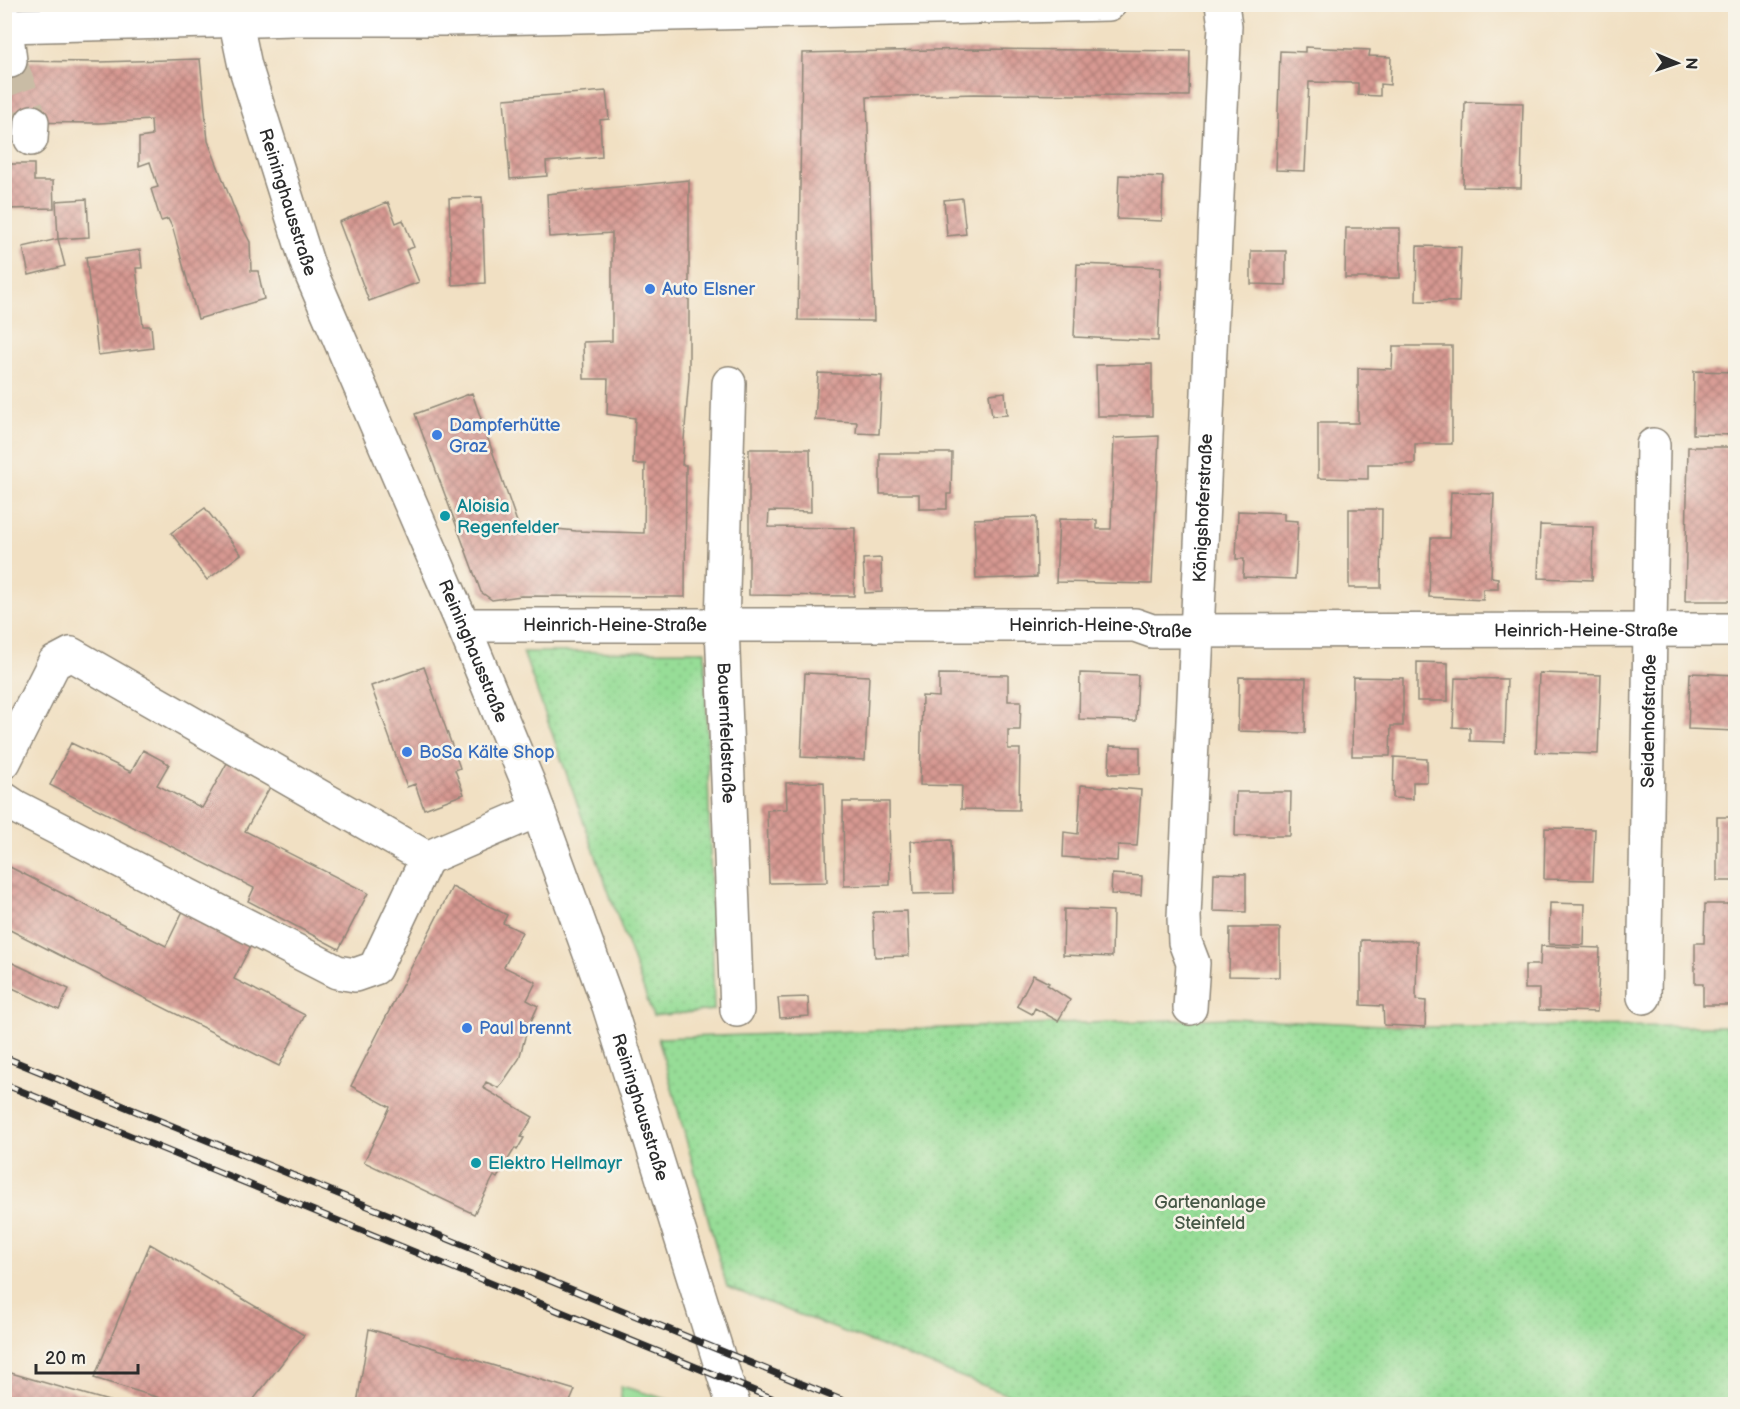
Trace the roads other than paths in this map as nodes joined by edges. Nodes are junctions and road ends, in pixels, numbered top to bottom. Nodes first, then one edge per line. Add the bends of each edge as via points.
1 (1109, 4) edge
2 (1222, 4) edge
3 (721, 8) edge
4 (234, 13) edge
5 (5, 26) edge
6 (9, 61) dead end
7 (729, 383) dead end
8 (1653, 444) dead end
9 (463, 625) junction
10 (722, 626) junction
11 (1736, 630) edge
12 (1650, 631) junction
13 (1197, 632) junction
14 (4, 762) edge
15 (4, 799) edge
16 (538, 810) junction
17 (427, 858) junction
18 (1644, 997) dead end
19 (1190, 1008) dead end
20 (737, 1010) dead end
21 (733, 1404) edge

1 - 3 street
2 - 13 street, Königshoferstraße via 1225,26
3 - 4 street via 448,19
4 - 5 street
4 - 9 street, Reininghausstraße via 245,66 308,267
5 - 6 street
7 - 10 street, Bauernfeldstraße
8 - 12 street, Seidenhofstraße
9 - 10 street, Heinrich-Heine-Straße
9 - 16 street, Reininghausstraße
10 - 13 street, Heinrich-Heine-Straße via 1135,626 1152,632
10 - 20 street, Bauernfeldstraße
11 - 12 street, Heinrich-Heine-Straße
12 - 13 street, Heinrich-Heine-Straße
12 - 18 street, Seidenhofstraße
13 - 19 street, Königshoferstraße via 1184,917 1185,942 1193,963
14 - 17 street via 54,663 71,654
15 - 17 street via 337,972 355,975 375,968
16 - 17 street
16 - 21 street, Reininghausstraße via 612,1015

